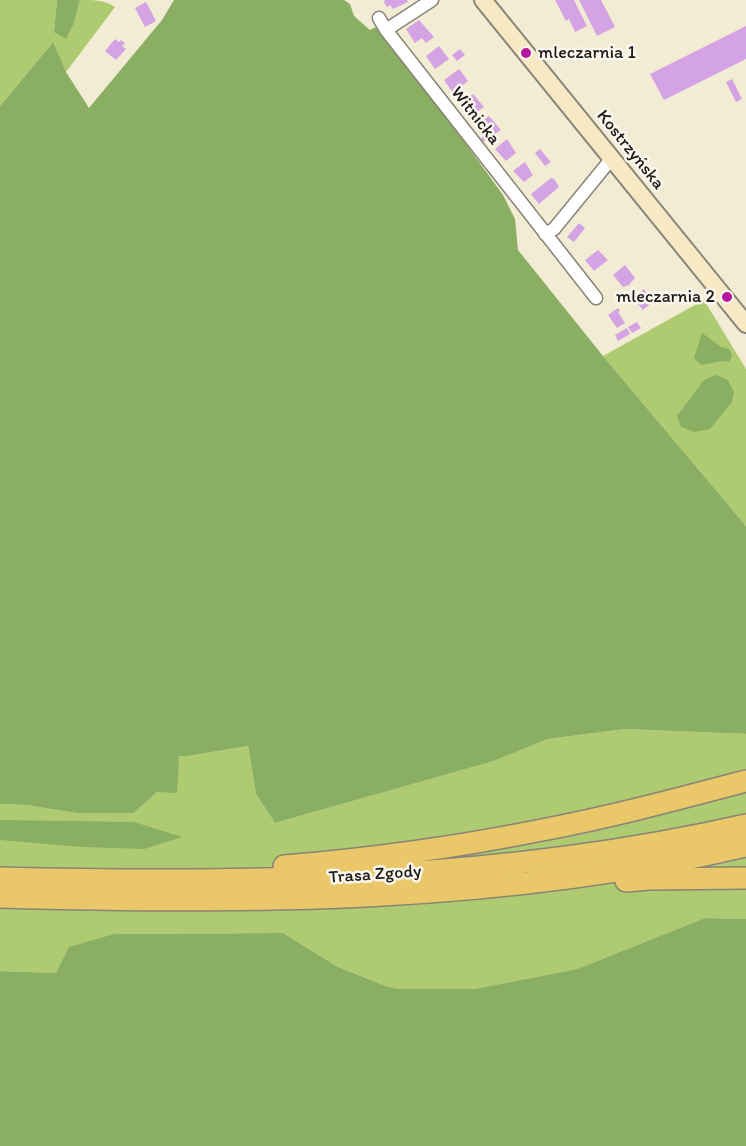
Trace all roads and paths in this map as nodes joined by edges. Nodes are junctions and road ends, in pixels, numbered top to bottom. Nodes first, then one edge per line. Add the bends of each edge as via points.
1 (432, 0) edge
2 (483, 0) edge
3 (379, 18) dead end
4 (386, 30) junction
5 (612, 158) junction
6 (545, 234) junction
7 (596, 298) dead end
8 (746, 324) edge
9 (746, 781) edge
10 (746, 825) edge
11 (746, 846) edge
12 (0, 878) edge
13 (746, 878) edge
14 (93, 880) junction
15 (470, 889) junction
16 (0, 897) edge

1 - 4 street
2 - 5 main road, Kostrzyńska
3 - 4 street, Witnicka
4 - 6 street, Witnicka
5 - 6 street via 554,229
5 - 8 main road, Kostrzyńska
6 - 7 street, Witnicka
9 - 14 highway via 542,830 405,853 313,864
10 - 14 highway, Trasa Zgody via 598,852 464,868 327,878
11 - 15 highway, Trasa Zgody via 633,868
12 - 14 highway, Trasa Zgody
13 - 15 highway via 649,879 547,889
15 - 16 highway, Trasa Zgody via 250,900

